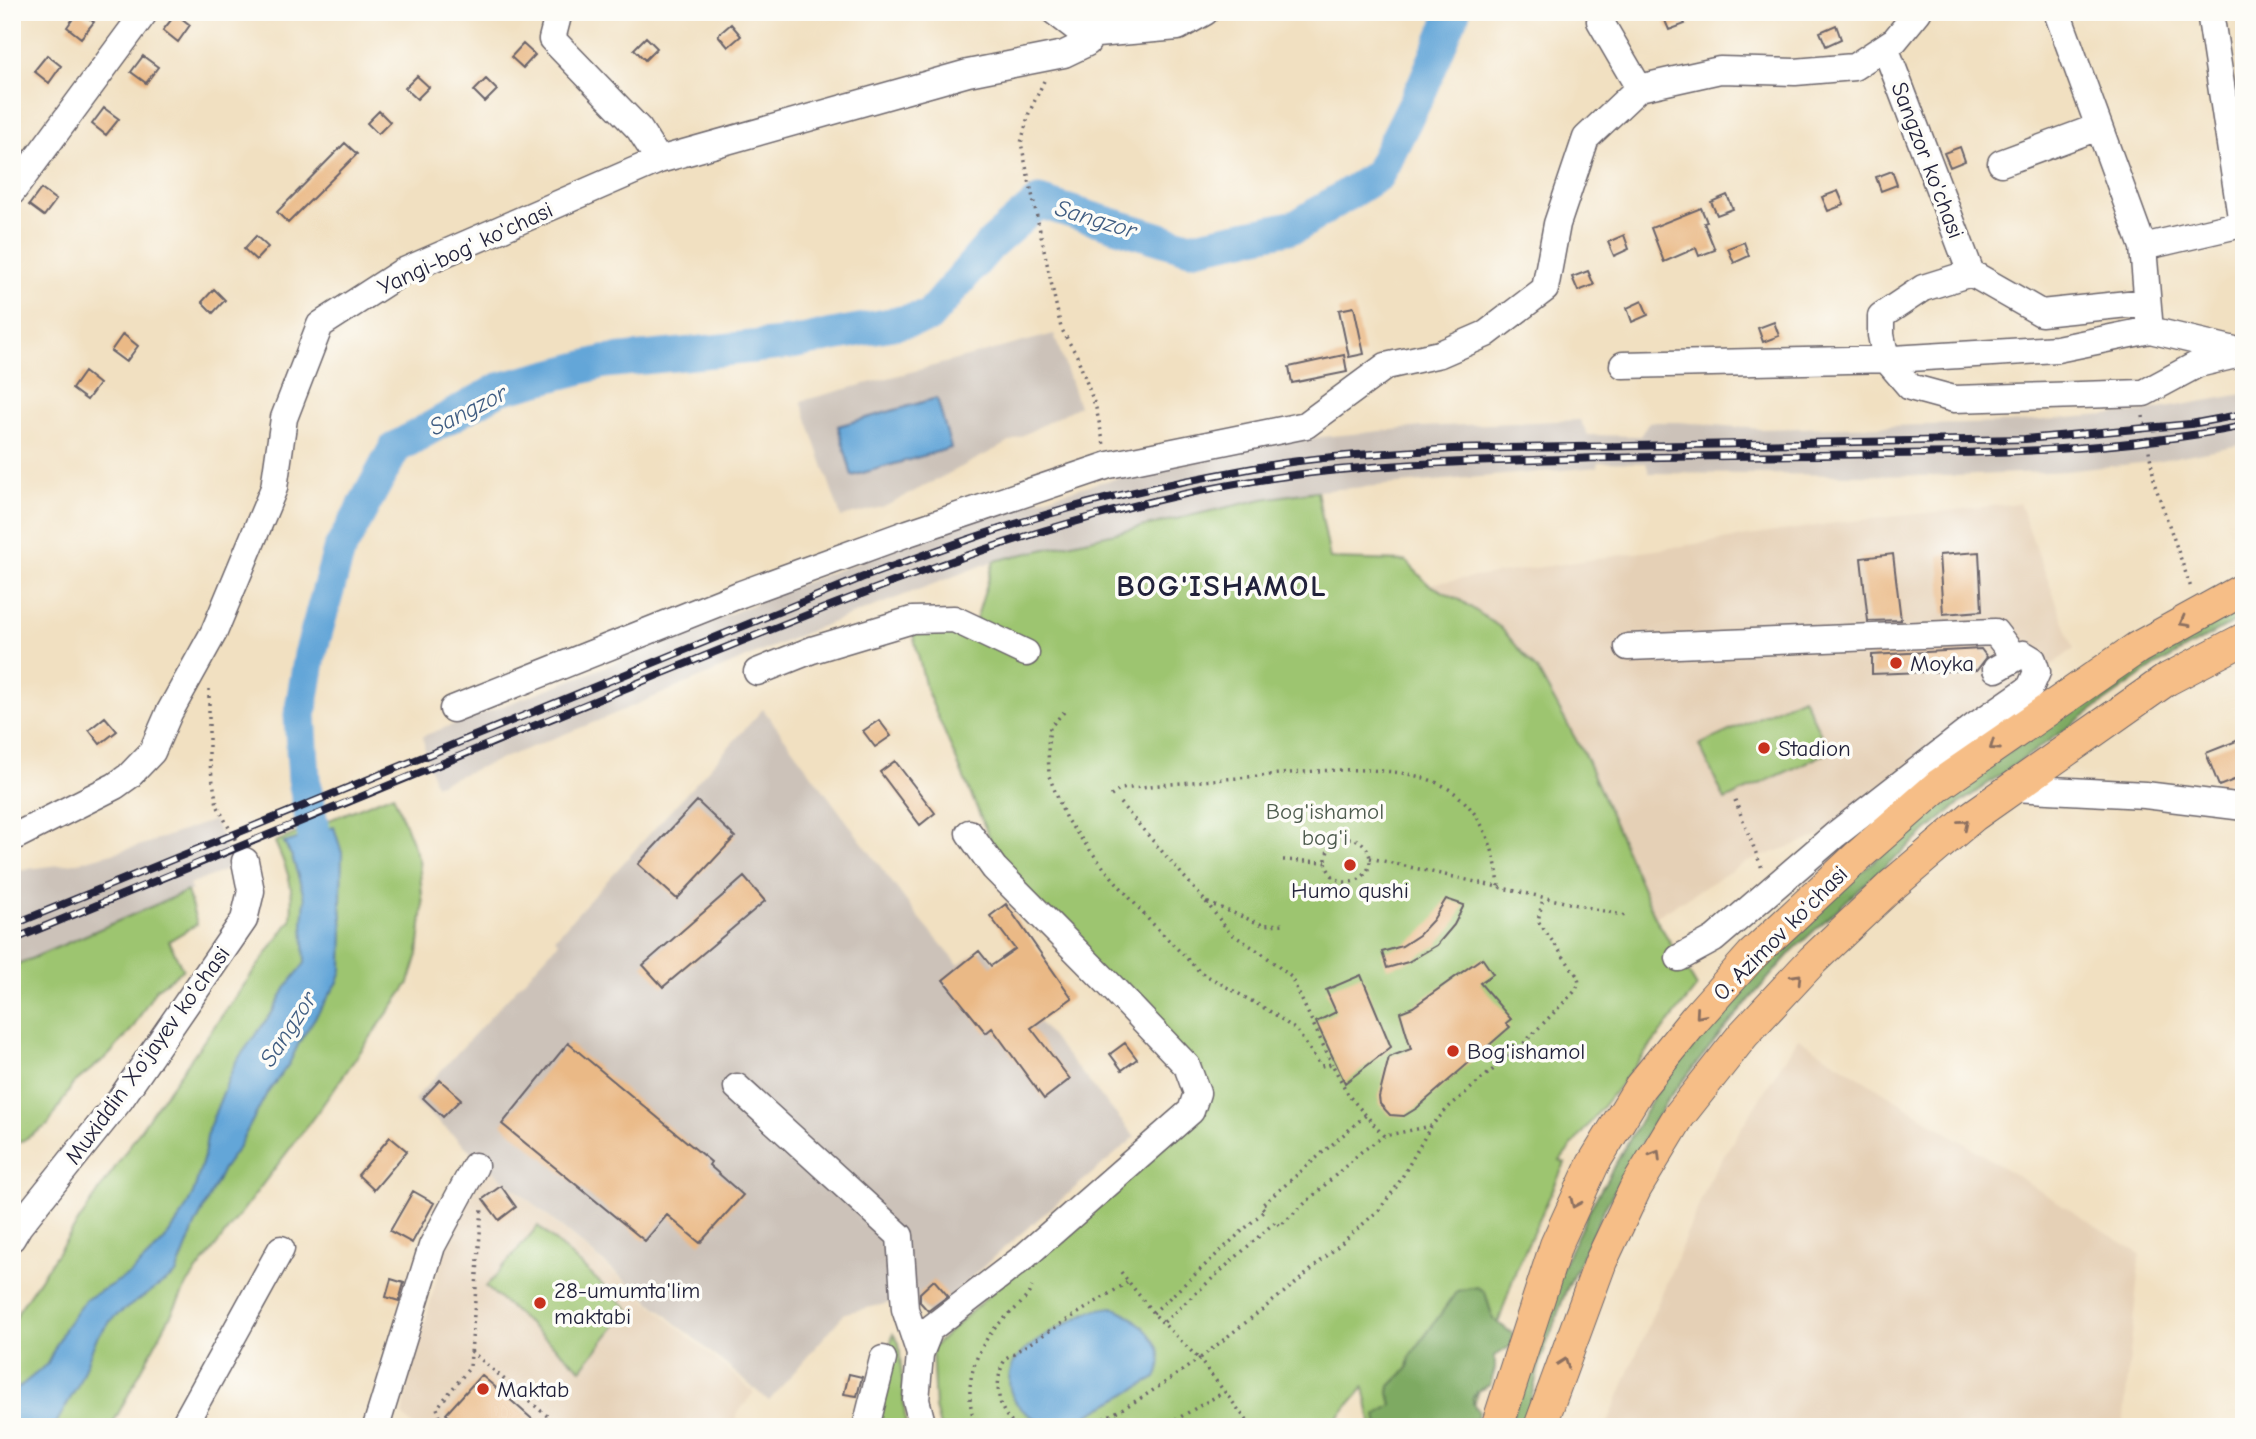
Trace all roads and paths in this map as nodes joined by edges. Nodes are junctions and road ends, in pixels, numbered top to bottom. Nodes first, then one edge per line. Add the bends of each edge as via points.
1 (145, 12) edge
2 (559, 12) edge
3 (1055, 12) edge
4 (1205, 12) edge
5 (1604, 12) edge
6 (1918, 12) edge
7 (2057, 12) edge
8 (2210, 12) edge
9 (1085, 35) junction
10 (1885, 47) junction
11 (1055, 57) junction
12 (1640, 88) junction
13 (2098, 127) junction
14 (659, 160) junction
15 (2001, 163) dead end
16 (12, 192) edge
17 (2143, 247) junction
18 (1971, 273) junction
19 (2147, 302) junction
20 (2150, 330) junction
21 (2244, 353) edge
22 (1886, 359) junction
23 (1623, 365) dead end
24 (2144, 394) junction
25 (1109, 465) junction
26 (2191, 588) dead end
27 (2244, 589) edge
28 (2244, 639) edge
29 (1628, 646) dead end
30 (1026, 653) dead end
31 (757, 672) dead end
32 (209, 679) dead end
33 (2033, 702) junction
34 (453, 709) dead end
35 (1064, 712) dead end
36 (2012, 788) junction
37 (1111, 796) dead end
38 (1735, 800) dead end
39 (1120, 803) dead end
40 (2244, 807) edge
41 (969, 833) dead end
42 (12, 838) edge
43 (1370, 858) junction
44 (1283, 860) dead end
45 (246, 861) joint
46 (1326, 862) junction
47 (1499, 887) junction
48 (1770, 889) junction
49 (1543, 898) junction
50 (1206, 902) junction
51 (1626, 916) dead end
52 (1286, 924) dead end
53 (1714, 939) junction
54 (1752, 955) junction
55 (1679, 958) dead end
56 (1332, 1064) junction
57 (737, 1087) dead end
58 (1366, 1115) junction
59 (1431, 1126) junction
60 (1384, 1136) junction
61 (475, 1166) dead end
62 (482, 1207) dead end
63 (12, 1238) edge
64 (281, 1249) dead end
65 (1121, 1272) dead end
66 (1128, 1282) junction
67 (1032, 1287) dead end
68 (1153, 1313) junction
69 (1163, 1323) junction
70 (471, 1350) junction
71 (920, 1354) junction
72 (883, 1359) dead end
73 (1199, 1359) junction
74 (1224, 1392) junction
75 (186, 1427) edge
76 (376, 1427) edge
77 (449, 1427) edge
78 (560, 1427) edge
79 (866, 1427) edge
80 (923, 1427) edge
81 (977, 1427) edge
82 (1017, 1427) edge
83 (1084, 1427) edge
84 (1163, 1427) edge
85 (1252, 1427) edge
86 (1497, 1427) edge
87 (1540, 1427) edge

1 - 16 street
2 - 14 street via 552,39 639,129
3 - 9 street
4 - 9 street via 1178,27
5 - 12 street via 1600,20
6 - 10 street
7 - 13 street
8 - 17 street via 2242,224
9 - 11 street, Yangi-bog' ko'chasi via 1087,43
10 - 12 street via 1854,67 1795,72 1720,70
10 - 18 street, Sangzor ko'chasi
11 - 14 street, Yangi-bog' ko'chasi via 968,73
11 - 25 path via 1029,113 1021,143 1061,328 1096,408
12 - 25 street via 1586,138 1557,224 1545,289 1486,334 1440,354 1385,366 1306,425
13 - 15 street
13 - 17 street
14 - 42 street, Yangi-bog' ko'chasi via 402,272 320,325 285,418 274,488 214,632 152,752 116,786
17 - 19 street
18 - 19 street via 2042,313
18 - 22 street via 1923,289 1881,316
19 - 20 street
20 - 21 street
20 - 22 street via 2057,349
21 - 24 street via 2198,364
22 - 23 street
22 - 24 street via 1910,387 1954,399
24 - 26 path via 2142,412 2155,485
25 - 34 street via 741,594
27 -> 33 main road, O. Azimov ko'chasi
28 - 36 main road, O. Azimov ko'chasi via 2166,680
29 - 33 street via 1996,632 2006,664 2023,654 2033,660 2037,673 2030,688
30 - 31 street via 954,618 912,620
32 - 45 path via 209,759 216,805
33 - 48 street via 1976,726
33 -> 54 main road, O. Azimov ko'chasi
35 - 56 path via 1050,727 1048,745 1049,776 1066,819 1200,972 1273,1013 1297,1031 1321,1066
36 - 40 street via 2145,795
87 -> 36 main road, O. Azimov ko'chasi via 1601,1261 1635,1189 1679,1116 1743,1035 1813,960 1891,886
37 - 47 path via 1121,789 1314,771 1416,775 1445,786 1472,808 1497,864
38 - 48 path
39 - 50 path
41 - 71 street via 994,868 1186,1066 1197,1093 1191,1111 1024,1257 930,1329
43 - 46 path via 1364,845 1350,838 1330,847
43 - 46 path via 1361,878 1346,882 1333,876
43 - 47 path
44 - 46 path
45 - 63 street, Muxiddin Xo'jayev ko'chasi via 251,891 244,920 120,1100
47 - 49 path
48 - 53 street
49 - 51 path
49 - 59 path via 1538,921 1579,984 1522,1045
50 - 52 path via 1263,925
50 - 56 path via 1230,933 1291,977
53 - 54 street
53 - 55 street
54 -> 86 main road, O. Azimov ko'chasi via 1640,1087 1592,1164 1556,1245
56 - 58 path via 1349,1096
57 - 71 street via 900,1236 905,1309
58 - 60 path
58 - 68 path via 1261,1206 1265,1210
59 - 60 path
59 - 73 path via 1379,1210
60 - 69 path via 1280,1226 1276,1222
61 - 76 street via 432,1246
62 - 70 path
64 - 75 street
65 - 66 path
66 - 68 path
66 - 82 path via 1006,1358 999,1370 1001,1403
67 - 81 path via 1027,1299 995,1328 974,1363 970,1379
68 - 69 path
69 - 73 path
70 - 77 path via 470,1367 437,1408
70 - 78 path
71 - 80 street via 916,1400
72 - 79 street
73 - 74 path
73 - 83 path via 1158,1389
74 - 84 path
74 - 85 path

